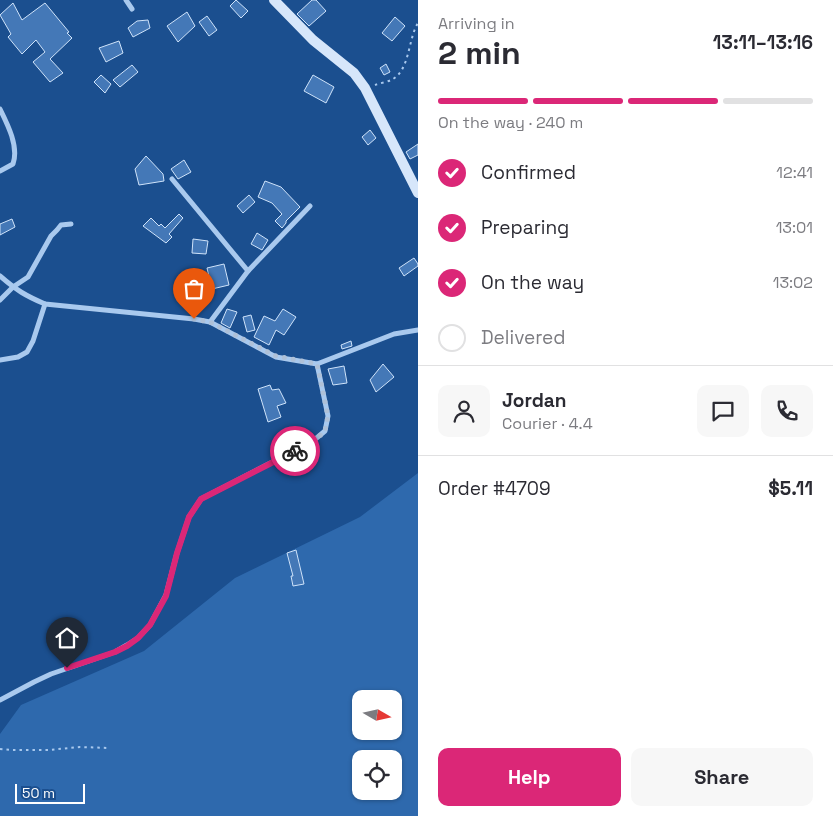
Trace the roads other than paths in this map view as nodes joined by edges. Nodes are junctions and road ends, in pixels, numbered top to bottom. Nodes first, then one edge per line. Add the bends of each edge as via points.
1 (126, 0) edge
2 (274, 0) edge
3 (132, 9) dead end
4 (0, 109) edge
5 (0, 171) edge
6 (172, 179) dead end
7 (418, 193) edge
8 (310, 206) dead end
9 (71, 224) dead end
10 (248, 271) junction
11 (0, 276) edge
12 (13, 287) junction
13 (0, 300) edge
14 (45, 304) junction
15 (210, 322) junction
16 (418, 330) edge
17 (0, 360) edge
18 (317, 364) junction
19 (0, 700) edge

1 - 3 street
2 - 7 street via 313,40 354,72
4 - 5 street via 9,129 15,158 13,164
6 - 10 street
8 - 10 street
9 - 12 street via 61,225 51,236 28,277
10 - 15 street
11 - 12 street
12 - 13 street
12 - 14 street
14 - 15 street
14 - 17 street via 27,352
15 - 18 street via 276,356
16 - 18 street via 394,334
18 - 19 street via 328,416 325,431 314,441 201,499 189,517 166,596 150,625 138,638 121,649 51,674

